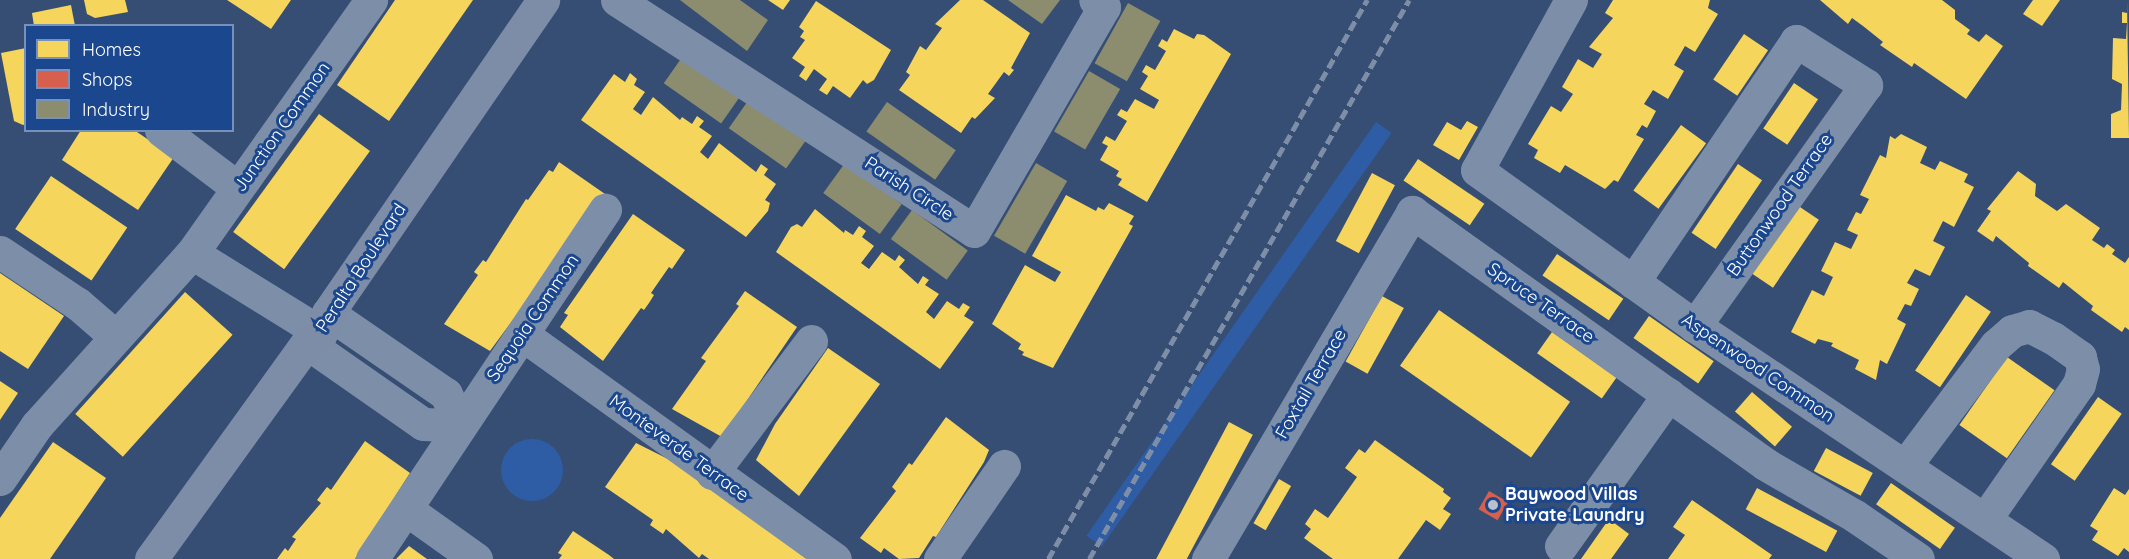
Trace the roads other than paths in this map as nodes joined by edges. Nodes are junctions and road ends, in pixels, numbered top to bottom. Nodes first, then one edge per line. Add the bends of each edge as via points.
1 (371, 0) edge
2 (543, 0) edge
3 (617, 0) edge
4 (1095, 0) edge
5 (1571, 0) edge
6 (164, 132) edge
7 (238, 188) junction
8 (605, 209) dead end
9 (1412, 212) joint
10 (0, 252) edge
11 (192, 253) junction
12 (1633, 282) junction
13 (1695, 326) junction
14 (319, 330) junction
15 (523, 335) junction
16 (116, 336) junction
17 (810, 341) dead end
18 (1669, 394) junction
19 (460, 425) junction
20 (1004, 466) dead end
21 (1905, 466) junction
22 (712, 473) junction
23 (0, 479) edge
24 (406, 509) junction
25 (1985, 519) junction
26 (1561, 546) dead end
27 (1212, 558) edge
28 (151, 559) edge
29 (372, 559) edge
30 (476, 559) edge
31 (835, 559) edge
32 (940, 559) edge
33 (1918, 559) edge
34 (2043, 559) edge

1 - 7 street, Junction Common
2 - 14 main road, Peralta Boulevard
3 - 4 street, Parish Circle via 974,231 1104,7
5 - 12 street, Aspenwood Common via 1477,171
6 - 7 street
7 - 11 street, Junction Common
8 - 15 street, Sequoia Common
9 - 18 street, Spruce Terrace
9 - 27 street, Foxtail Terrace
10 - 16 street via 78,304
11 - 14 street
11 - 16 street, Junction Common
12 - 13 street, Aspenwood Common
12 - 13 street, Buttonwood Terrace via 1796,41 1866,85
13 - 21 street, Aspenwood Common
14 - 19 street via 446,394
14 - 28 main road, Peralta Boulevard
15 - 19 street, Sequoia Common
15 - 22 street, Monteverde Terrace
16 - 23 street, Junction Common via 37,425
17 - 22 street
18 - 26 street
18 - 33 street, Spruce Terrace via 1764,464 1855,516
19 - 24 street, Sequoia Common
20 - 32 street
21 - 25 street, Aspenwood Common
21 - 25 street via 1996,345 2012,330 2029,326 2053,338 2080,357 2083,369 2079,384
22 - 31 street, Monteverde Terrace
24 - 29 street, Sequoia Common
24 - 30 street
25 - 34 street, Aspenwood Common

